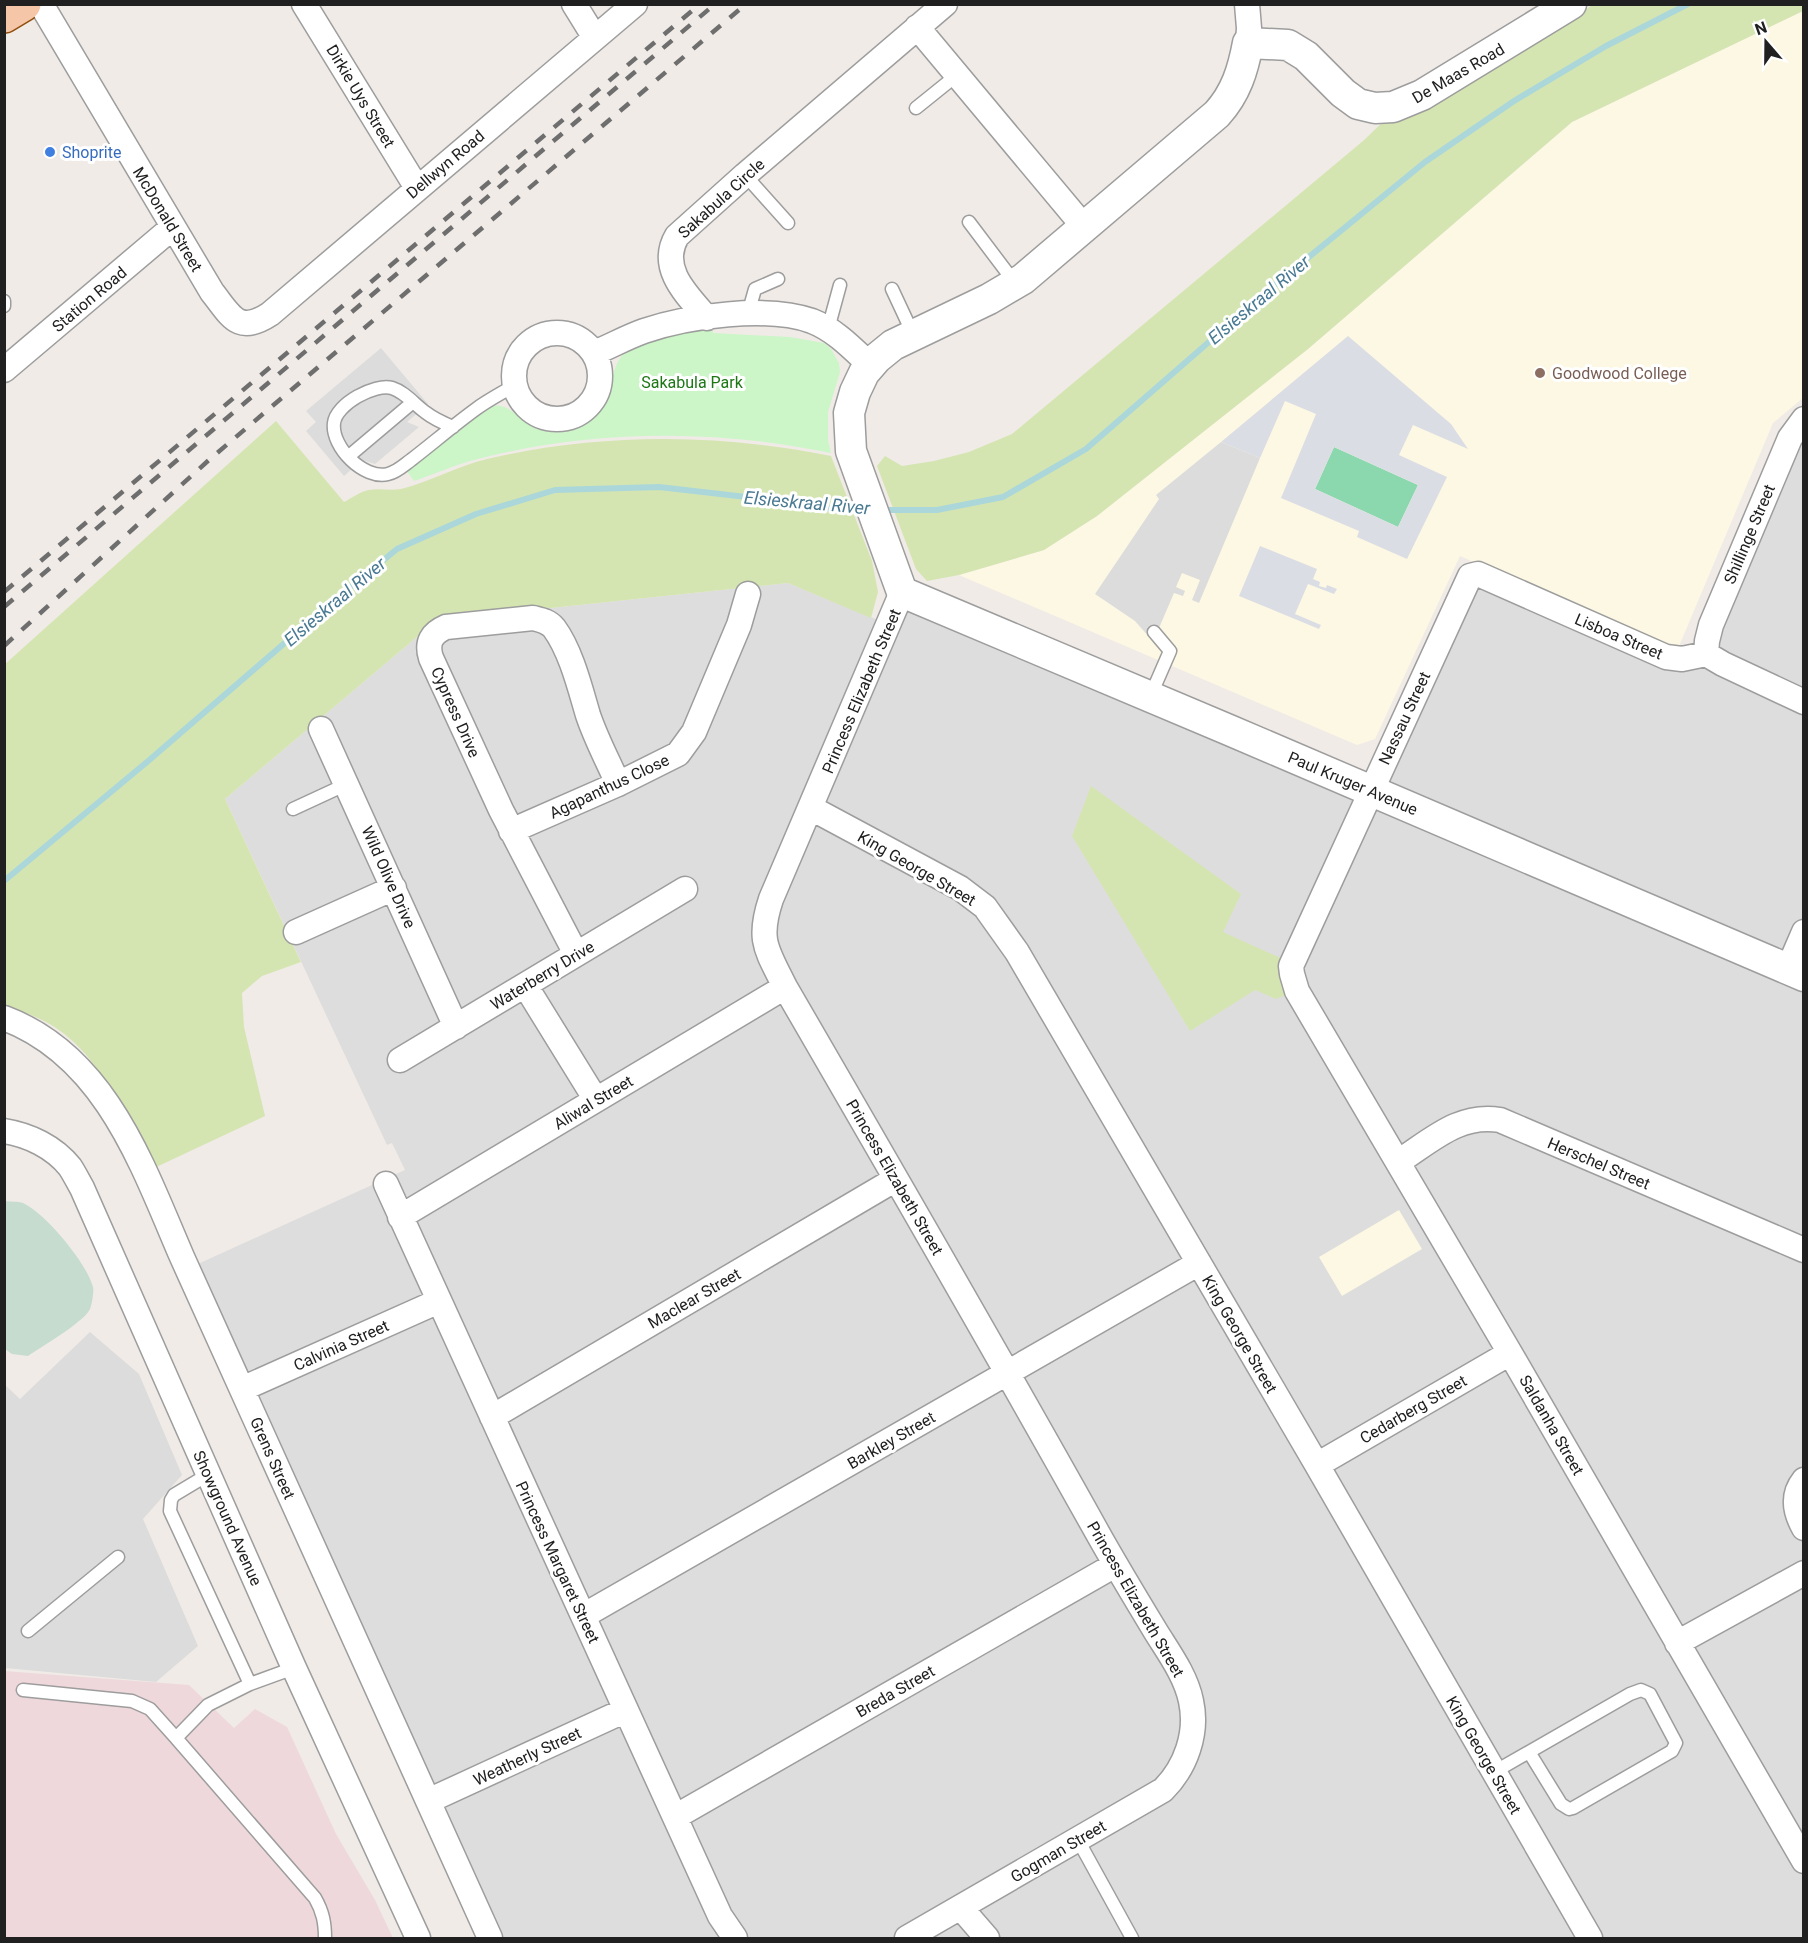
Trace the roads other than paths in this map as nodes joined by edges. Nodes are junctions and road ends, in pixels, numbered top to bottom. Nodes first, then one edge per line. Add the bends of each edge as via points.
1 (24, 4) edge
2 (41, 4) edge
3 (304, 4) edge
4 (574, 4) edge
5 (635, 4) edge
6 (945, 4) edge
7 (1247, 4) edge
8 (1571, 4) edge
9 (4, 16) edge
10 (917, 27) junction
11 (595, 38) junction
12 (1248, 43) junction
13 (957, 75) junction
14 (916, 108) dead end
15 (745, 175) junction
16 (417, 188) junction
17 (969, 222) dead end
18 (788, 223) dead end
19 (172, 227) junction
20 (1084, 228) junction
21 (778, 279) dead end
22 (1015, 284) junction
23 (840, 285) dead end
24 (892, 289) dead end
25 (4, 301) edge
26 (4, 306) edge
27 (748, 314) junction
28 (708, 318) junction
29 (255, 324) joint
30 (828, 329) junction
31 (913, 334) junction
32 (594, 353) junction
33 (870, 365) junction
34 (4, 370) edge
35 (515, 385) junction
36 (413, 402) junction
37 (1803, 418) edge
38 (453, 427) junction
39 (349, 456) junction
40 (1468, 579) joint
41 (902, 592) junction
42 (748, 594) dead end
43 (1154, 632) dead end
44 (1706, 654) junction
45 (1150, 697) junction
46 (1803, 702) edge
47 (321, 729) dead end
48 (347, 784) junction
49 (618, 784) junction
50 (1371, 791) junction
51 (811, 808) junction
52 (293, 809) dead end
53 (511, 831) junction
54 (394, 888) junction
55 (685, 889) dead end
56 (296, 932) dead end
57 (1803, 932) edge
58 (576, 954) junction
59 (1796, 973) edge
60 (525, 985) junction
61 (785, 987) junction
62 (1297, 991) joint
63 (4, 1018) edge
64 (456, 1026) junction
65 (400, 1060) dead end
66 (596, 1100) junction
67 (4, 1131) edge
68 (1398, 1162) junction
69 (896, 1179) junction
70 (386, 1184) dead end
71 (400, 1217) junction
72 (1803, 1250) edge
73 (1199, 1263) junction
74 (439, 1301) junction
75 (1510, 1353) junction
76 (1008, 1373) junction
77 (242, 1389) junction
78 (492, 1417) junction
79 (1317, 1464) junction
80 (209, 1474) junction
81 (1803, 1479) edge
82 (1803, 1528) edge
83 (118, 1557) dead end
84 (1115, 1565) junction
85 (1803, 1573) edge
86 (583, 1616) junction
87 (28, 1631) dead end
88 (1677, 1643) junction
89 (294, 1668) junction
90 (250, 1684) junction
91 (23, 1690) dead end
92 (626, 1710) junction
93 (176, 1738) junction
94 (1190, 1745) joint
95 (1529, 1752) junction
96 (1494, 1772) junction
97 (428, 1801) junction
98 (675, 1817) junction
99 (1078, 1840) junction
100 (1803, 1861) edge
101 (961, 1908) junction
102 (325, 1938) edge
103 (418, 1938) edge
104 (490, 1938) edge
105 (735, 1938) edge
106 (907, 1938) edge
107 (987, 1938) edge
108 (1132, 1938) edge
109 (1590, 1938) edge

1 - 9 main road
2 - 19 street, McDonald Street
3 - 16 street, Dirkie Uys Street
4 - 11 street
5 - 11 street, Dellwyn Road
6 - 10 street, Sakabula Circle
7 - 12 street
8 - 12 street, De Maas Road via 1422,95 1384,108 1358,104 1297,50 1278,43
10 - 13 street
10 - 15 street, Sakabula Circle
11 - 16 street, Dellwyn Road
12 - 20 street via 1240,78 1224,106
13 - 14 lane
13 - 20 street
15 - 18 lane
15 - 28 street, Sakabula Circle via 672,244 672,271 685,294
16 - 29 street, Dellwyn Road
17 - 22 lane
19 - 29 street, McDonald Street via 226,310 239,322
19 - 34 street, Station Road
20 - 22 street
21 - 27 lane via 755,290
22 - 31 street
23 - 30 lane
24 - 31 lane
25 - 26 lane
27 - 28 street
27 - 30 street via 799,317
28 - 32 street via 643,331
30 - 33 street
31 - 33 street
32 - 35 street via 576,337 565,334 539,338 519,357
32 - 35 street via 600,369 600,386 593,401 566,419 549,419 534,412 522,401
33 - 41 street via 855,392 849,413 849,438
35 - 38 lane
36 - 38 lane
36 - 39 lane
36 - 39 lane via 383,386 349,403 334,423 336,438
37 - 44 street, Shillinge Street via 1790,438 1711,625
38 - 39 lane via 396,471 386,474 369,473
40 - 44 street, Lisboa Street via 1478,574 1666,657 1682,660
40 - 50 street, Nassau Street
41 - 45 street, Paul Kruger Avenue
41 - 51 street, Princess Elizabeth Street
42 - 49 street, Agapanthus Close via 739,625 687,743 666,761
43 - 45 lane via 1170,651
44 - 46 street
45 - 50 street, Paul Kruger Avenue
47 - 48 street, Wild Olive Drive
48 - 52 lane
48 - 54 street, Wild Olive Drive
49 - 53 street, Agapanthus Close
49 - 53 street, Cypress Drive via 552,626 533,618 446,627 430,639 429,650
50 - 59 street, Paul Kruger Avenue
50 - 62 street, Nassau Street via 1293,960
51 - 61 street, Princess Elizabeth Street via 765,918 763,935
51 - 73 street, King George Street via 960,888 985,907 1023,962
53 - 58 street, Cypress Drive
54 - 56 street
54 - 64 street, Wild Olive Drive
55 - 58 street, Waterberry Drive
57 - 59 street
58 - 60 street, Waterberry Drive
60 - 64 street, Waterberry Drive
60 - 66 street
61 - 66 street, Aliwal Street
61 - 69 street, Princess Elizabeth Street
62 - 68 street, Saldanha Street
63 - 77 street, Grens Street via 44,1039 84,1072 104,1096 142,1165
64 - 65 street, Waterberry Drive
66 - 71 street, Aliwal Street
67 - 80 street, Showground Avenue via 35,1140 70,1167
68 - 72 street, Herschel Street via 1458,1124 1485,1118 1500,1120
68 - 75 street, Saldanha Street
69 - 76 street, Princess Elizabeth Street
69 - 78 street, Maclear Street
70 - 71 street, Princess Margaret Street
71 - 74 street, Princess Margaret Street
73 - 76 street, Barkley Street
73 - 79 street, King George Street
74 - 77 street, Calvinia Street
74 - 78 street, Princess Margaret Street
75 - 79 street, Cedarberg Street
75 - 88 street, Saldanha Street
76 - 84 street, Princess Elizabeth Street
76 - 86 street, Barkley Street
77 - 97 street, Grens Street
78 - 86 street, Princess Margaret Street
79 - 96 street, King George Street
80 - 89 street, Showground Avenue
80 - 90 lane via 174,1495 170,1511
81 - 82 street via 1796,1500
83 - 87 lane
84 - 94 street, Princess Elizabeth Street via 1187,1686 1193,1717
84 - 98 street, Breda Street
85 - 88 street
86 - 92 street, Princess Margaret Street
88 - 100 street, Saldanha Street
89 - 90 lane
89 - 103 street, Showground Avenue
90 - 93 lane via 208,1705
91 - 93 lane via 132,1701 150,1709
92 - 97 street, Weatherly Street
92 - 98 street, Princess Margaret Street
93 - 102 lane via 315,1898 323,1915
94 - 99 street, Gogman Street via 1172,1781 1163,1790
95 - 95 lane via 1561,1804 1569,1809 1672,1751 1676,1743 1650,1694 1641,1690
95 - 96 lane
96 - 109 street, King George Street
97 - 104 street, Grens Street
98 - 105 street, Princess Margaret Street via 720,1916
99 - 101 street, Gogman Street
99 - 108 lane
101 - 106 street, Gogman Street
101 - 107 street

